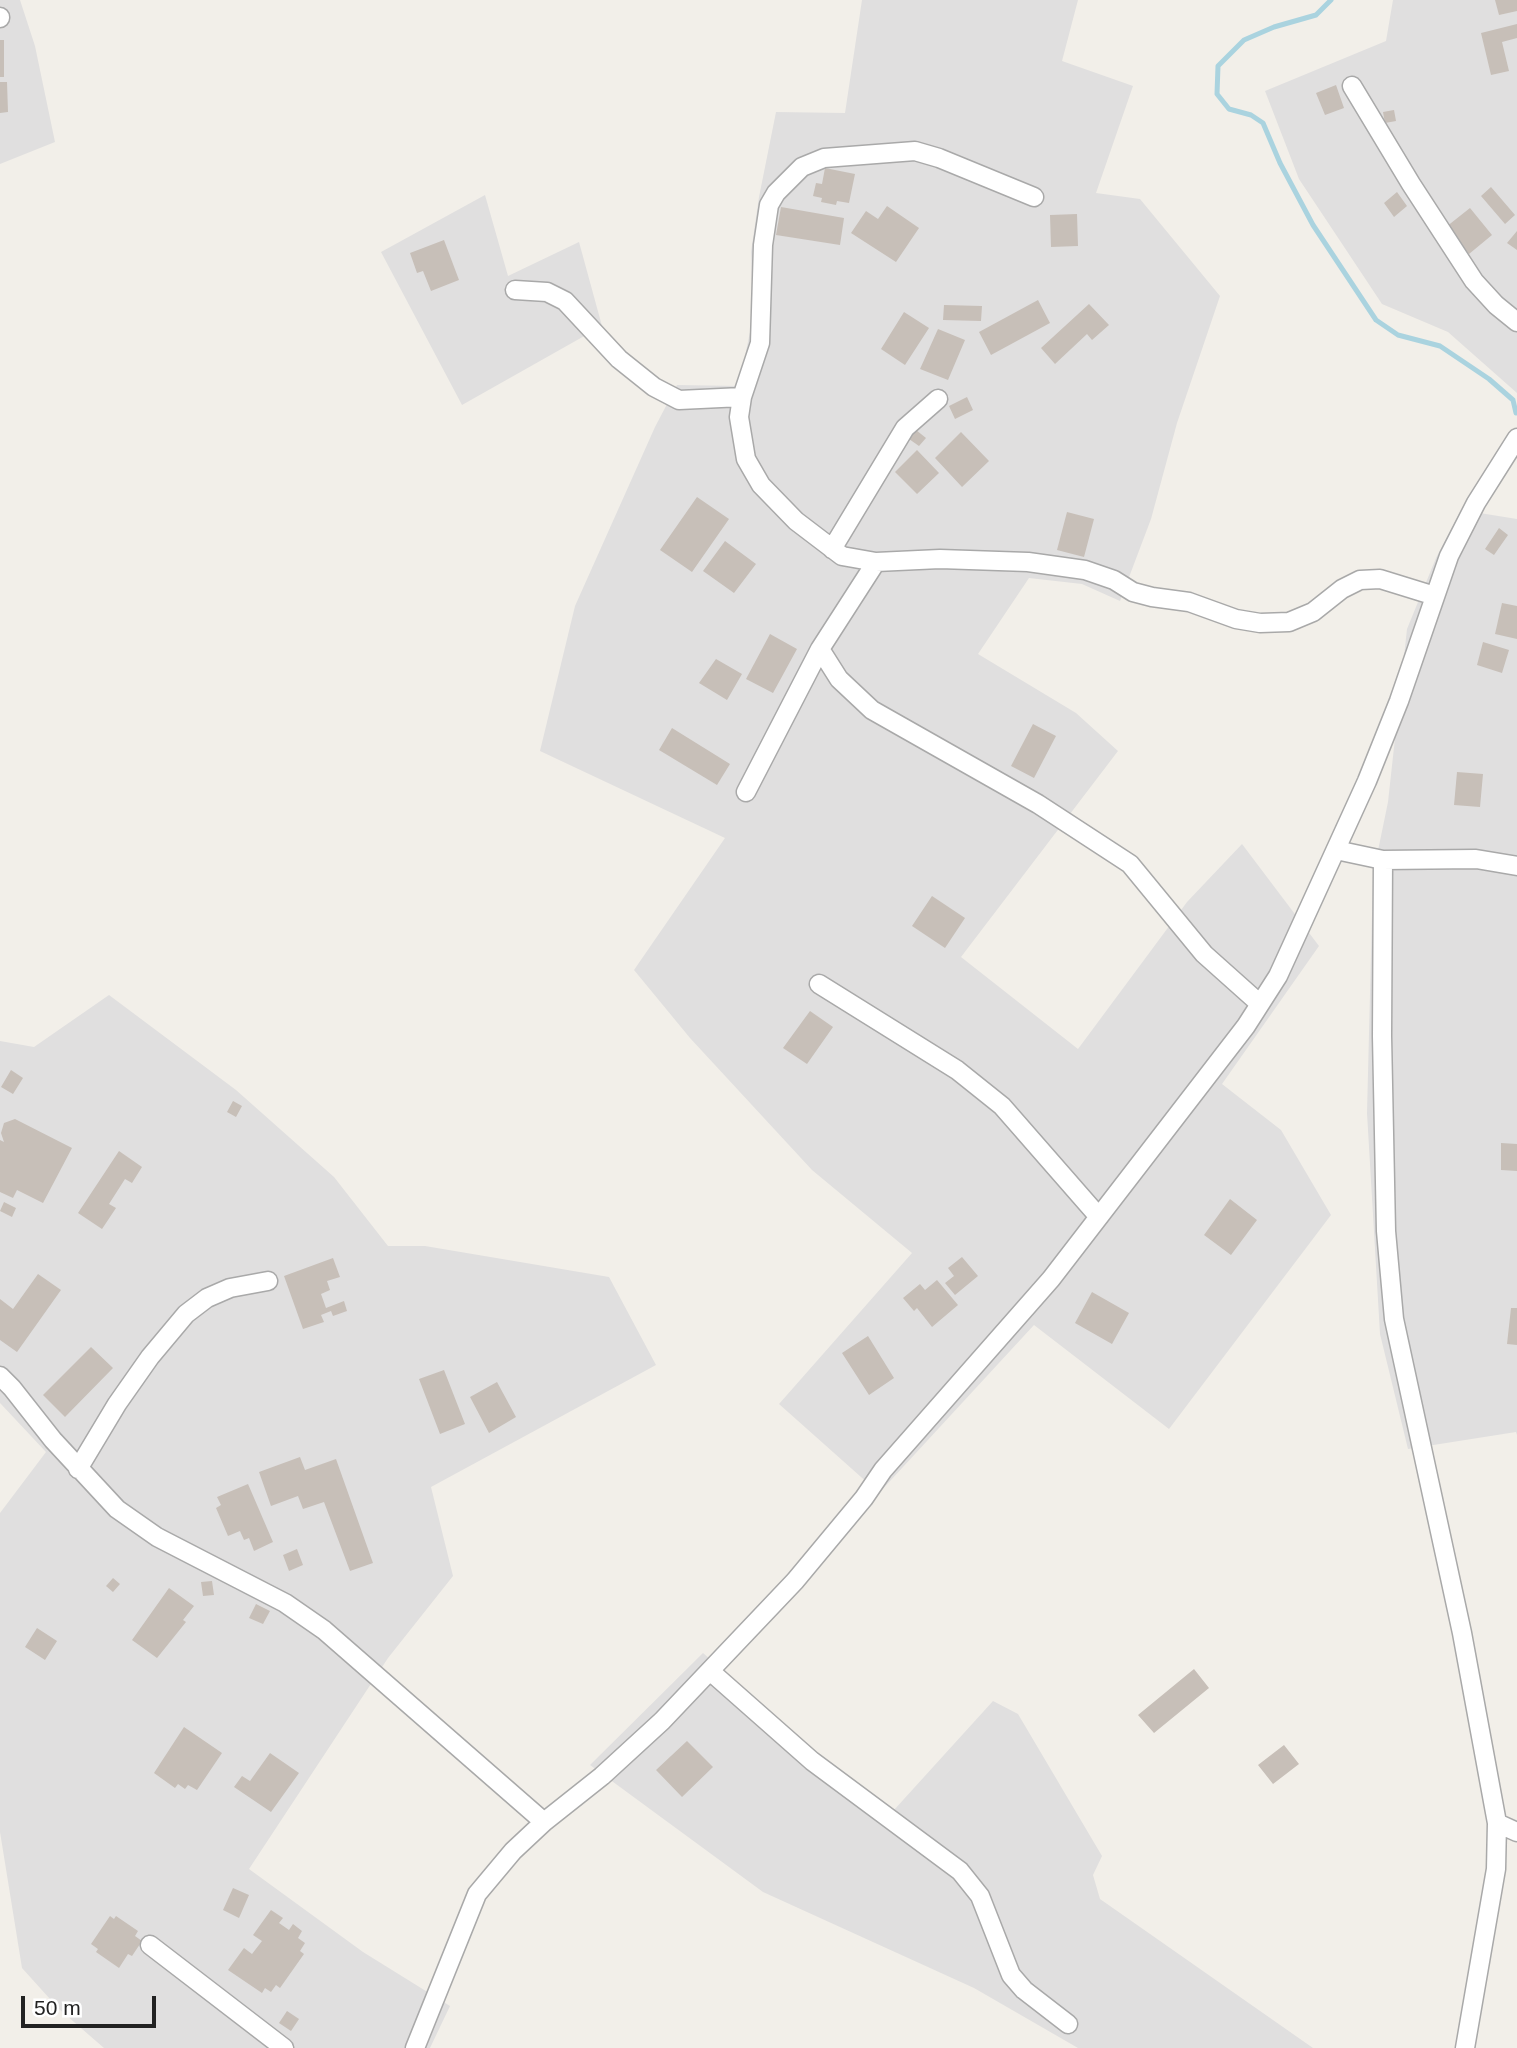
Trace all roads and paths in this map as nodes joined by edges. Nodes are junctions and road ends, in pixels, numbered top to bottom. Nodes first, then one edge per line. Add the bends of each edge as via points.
1 (1352, 86) dead end
2 (1034, 197) dead end
3 (515, 290) dead end
4 (1517, 322) edge
5 (742, 397) junction
6 (938, 399) dead end
7 (1517, 438) edge
8 (832, 549) junction
9 (876, 562) junction
10 (1435, 596) junction
11 (820, 649) junction
12 (746, 792) dead end
13 (1336, 850) junction
14 (1383, 860) junction
15 (1517, 866) edge
16 (819, 984) dead end
17 (1260, 1004) junction
18 (1099, 1217) junction
19 (268, 1281) dead end
20 (0, 1376) edge
21 (78, 1469) junction
22 (710, 1671) junction
23 (544, 1822) junction
24 (1497, 1824) junction
25 (1517, 1832) edge
26 (150, 1945) dead end
27 (1068, 2024) dead end
28 (284, 2048) edge
29 (415, 2048) edge
30 (1465, 2048) edge

1 - 4 street via 1474,281
2 - 5 street via 915,151 824,158 802,167 769,205 760,343
3 - 5 street via 547,292 565,301 619,359 679,400
5 - 8 street via 739,417 746,459 761,485
6 - 8 street via 905,428
7 - 10 street via 1476,503
8 - 9 street via 842,556
9 - 10 street via 1028,562 1085,570 1133,592 1189,602 1236,620 1260,622 1289,622 1313,612 1360,580 1380,579
9 - 11 street
10 - 13 street via 1399,701
11 - 12 street
11 - 17 street via 839,679 872,710 1038,804 1130,864 1204,954
13 - 14 street
13 - 17 street via 1278,976
14 - 15 street via 1476,859
14 - 24 street via 1386,1217 1394,1320 1462,1633
16 - 18 street via 957,1070 1002,1106
17 - 18 street
18 - 22 street via 1051,1279 883,1470 795,1581
19 - 21 street via 230,1287 186,1314 150,1357
20 - 21 street
21 - 23 street via 117,1509 157,1536 285,1603 324,1630
22 - 23 street via 602,1776
22 - 27 street via 812,1761 960,1871 980,1896 1011,1975
23 - 29 street via 477,1894
24 - 25 street
24 - 30 street via 1496,1869
26 - 28 street

